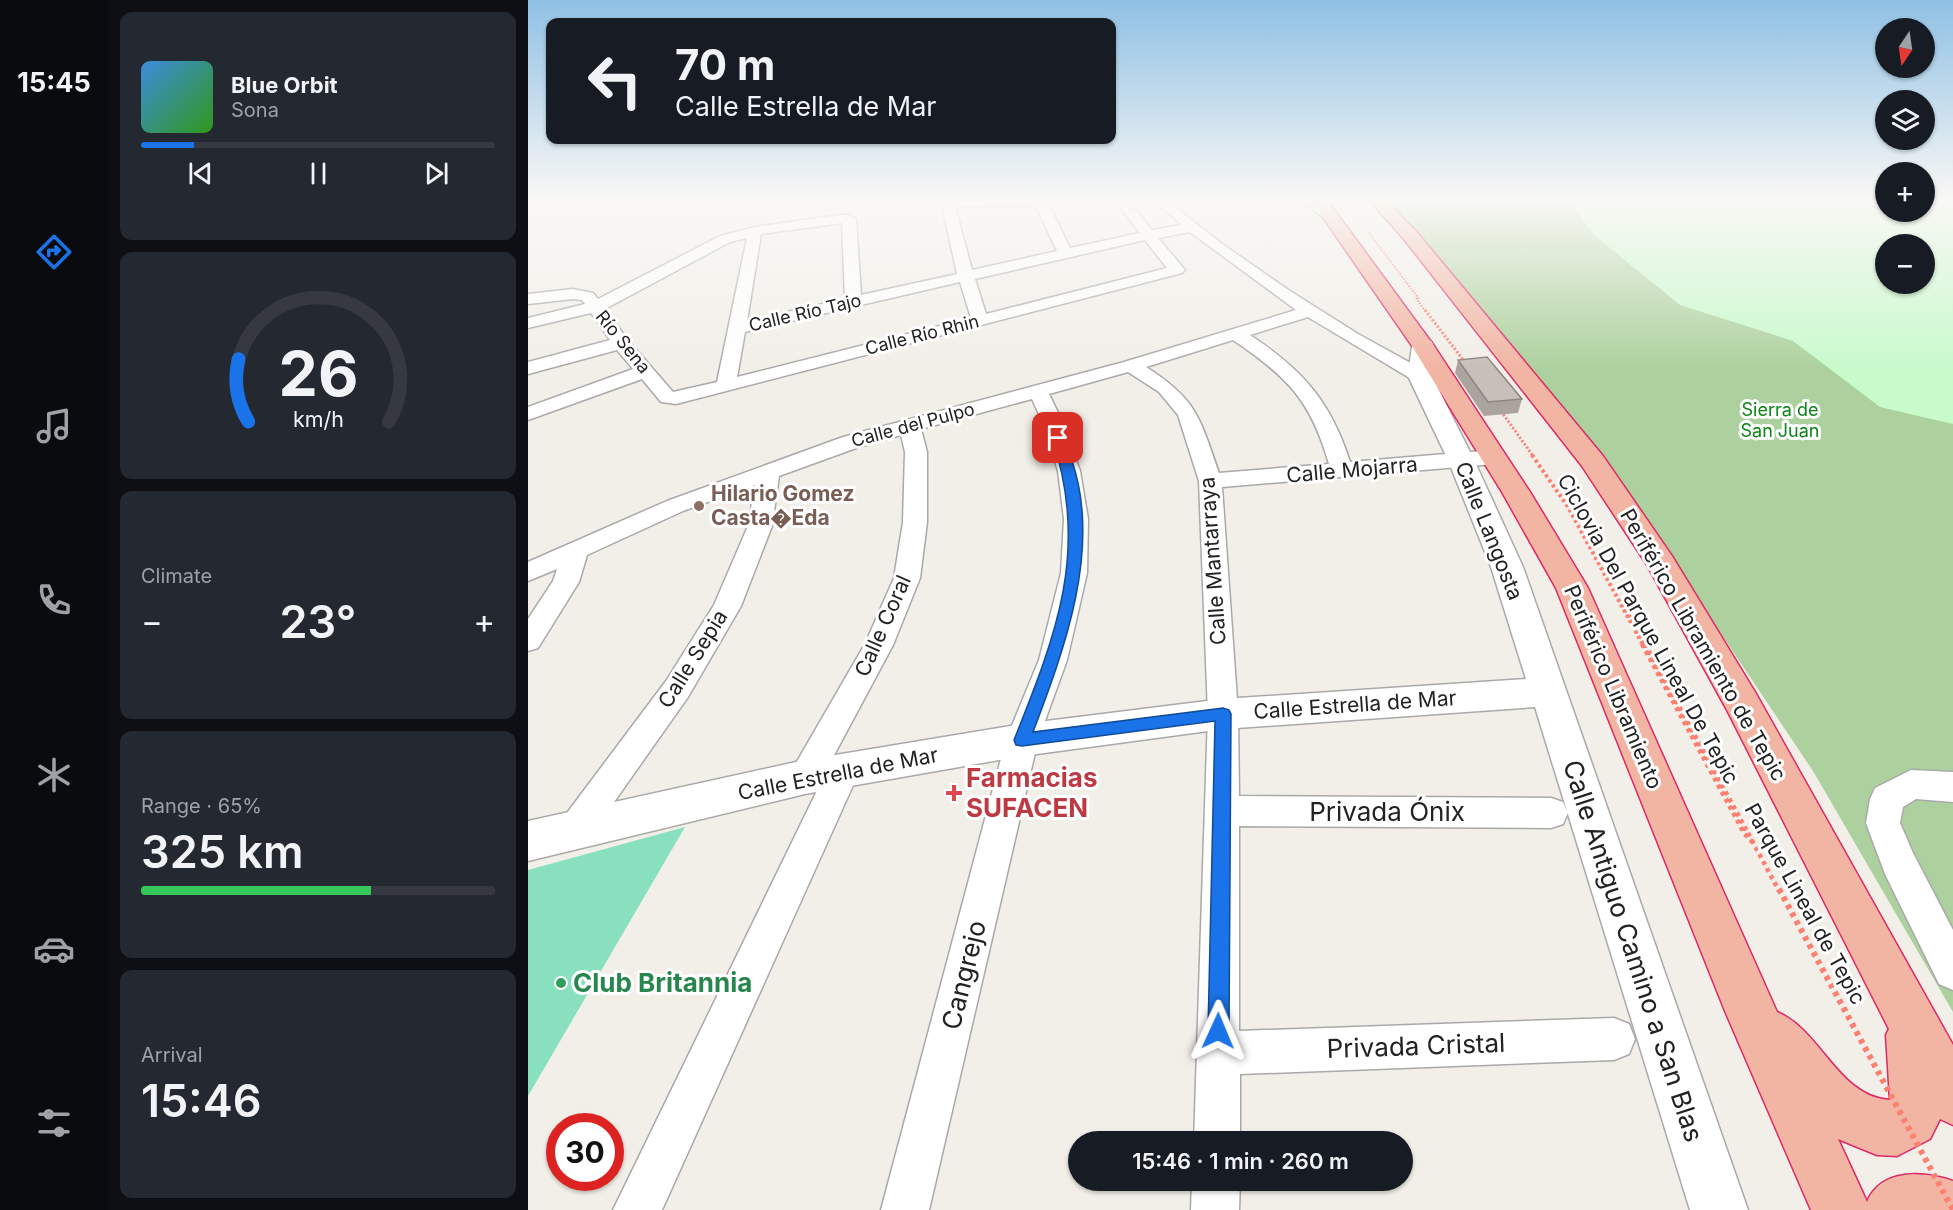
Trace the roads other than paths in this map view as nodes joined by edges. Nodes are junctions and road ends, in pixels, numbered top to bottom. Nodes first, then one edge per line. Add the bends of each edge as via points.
1 (692, 256) edge
2 (750, 256) edge
3 (851, 256) edge
4 (960, 256) edge
5 (1055, 256) edge
6 (1166, 256) edge
7 (1233, 256) edge
8 (1365, 256) edge
9 (1427, 256) edge
10 (966, 277) junction
11 (528, 299) edge
12 (853, 302) junction
13 (595, 307) junction
14 (1311, 311) junction
15 (980, 320) junction
16 (528, 323) edge
17 (735, 329) junction
18 (1236, 334) junction
19 (621, 343) junction
20 (1421, 361) junction
21 (1131, 366) junction
22 (528, 368) edge
23 (646, 371) junction
24 (726, 385) junction
25 (1038, 391) junction
26 (668, 398) joint
27 (528, 414) edge
28 (910, 427) junction
29 (1496, 444) junction
30 (769, 470) junction
31 (1342, 471) junction
32 (1210, 481) junction
33 (576, 551) junction
34 (528, 572) edge
35 (528, 641) edge
36 (1547, 692) junction
37 (1223, 714) junction
38 (1022, 740) junction
39 (824, 774) junction
40 (1953, 787) edge
41 (1223, 811) junction
42 (1551, 813) dead end
43 (576, 828) junction
44 (528, 841) edge
45 (1953, 970) edge
46 (1750, 1011) junction
47 (1912, 1024) junction
48 (1614, 1039) dead end
49 (1218, 1053) junction
50 (1953, 1098) edge
51 (1217, 1131) edge
52 (1215, 1191) edge
53 (637, 1210) edge
54 (905, 1210) edge
55 (1215, 1210) edge
56 (1719, 1210) edge
57 (1840, 1210) edge
58 (1893, 1210) edge
59 (1953, 1210) edge

1 - 13 street
2 - 17 street
3 - 12 street
4 - 10 street
5 - 10 street, Calle Río Tajo
6 - 15 street, Calle Río Rhin via 1177,270
7 - 14 street
8 - 20 highway, Periférico Libramiento
9 - 47 highway, Periférico Libramiento de Tepic via 1593,462 1661,563 1742,702
10 - 12 street, Calle Río Tajo
10 - 15 street
11 - 13 street, Río Sena via 573,294 586,296
12 - 17 street, Calle Río Tajo
13 - 16 street
13 - 19 street, Río Sena
14 - 18 street, Calle del Pulpo
14 - 20 street via 1365,347
15 - 24 street, Calle Río Rhin
17 - 24 street
18 - 21 street, Calle del Pulpo
18 - 31 street via 1298,382 1324,419
19 - 22 street
19 - 23 street, Río Sena
20 - 29 highway, Periférico Libramiento
21 - 25 street, Calle del Pulpo
21 - 32 street, Calle Mantarraya via 1166,388 1188,414
23 - 26 street, Río Sena
23 - 27 street
24 - 26 street, Calle Río Rhin
25 - 28 street, Calle del Pulpo
25 - 38 street, Cangrejo via 1069,471 1076,519 1074,573 1053,660
28 - 30 street, Calle del Pulpo
28 - 39 street, Calle Coral via 916,452 915,522 908,578
29 - 31 street, Calle Mojarra
29 - 36 street, Calle Langosta via 1507,567
29 - 46 highway, Periférico Libramiento via 1572,588
30 - 33 street, Calle del Pulpo via 675,506
30 - 43 street, Calle Sepia via 760,526 727,606 677,689
31 - 32 street, Calle Mojarra
32 - 37 street, Calle Mantarraya
33 - 34 street, Calle del Pulpo
33 - 35 street via 566,582
36 - 37 street, Calle Estrella de Mar
36 - 56 street, Calle Antiguo Camino a San Blas
37 - 38 street, Calle Estrella de Mar
37 - 41 street, Calle Mantarraya
38 - 39 street, Calle Estrella de Mar
38 - 54 street, Cangrejo
39 - 43 street, Calle Estrella de Mar
39 - 53 street, Calle Coral
40 - 45 street via 1911,784 1887,799 1883,823 1898,862
41 - 42 street, Privada Ónix
41 - 49 street, Calle Mantarraya
43 - 44 street, Calle Estrella de Mar
46 - 47 highway via 1834,1105 1877,1127 1897,1128 1911,1120 1918,1106
46 - 57 highway, Periférico Libramiento
47 - 50 highway, Periférico Libramiento de Tepic
48 - 49 street, Privada Cristal
49 - 51 street, Calle Mantarraya
52 - 55 street
58 - 59 highway via 1900,1204 1917,1201

